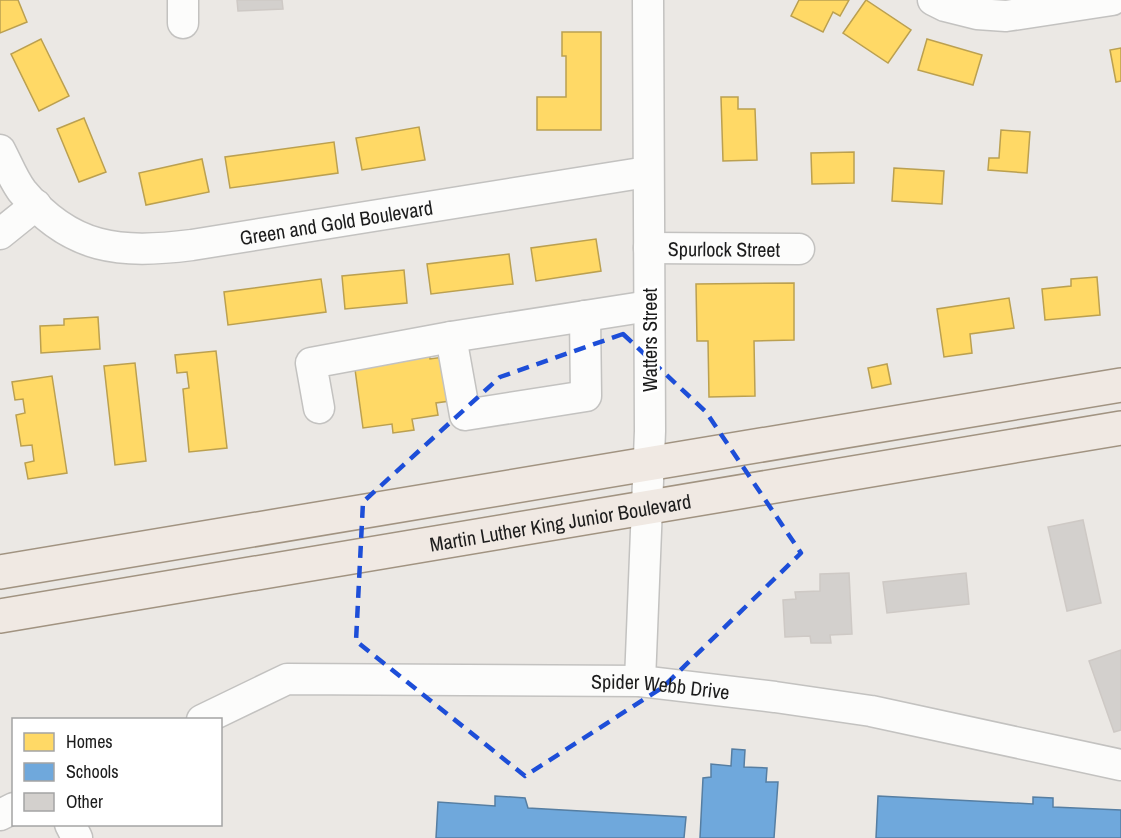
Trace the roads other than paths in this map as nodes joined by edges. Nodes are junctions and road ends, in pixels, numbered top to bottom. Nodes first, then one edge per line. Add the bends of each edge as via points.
1 (648, 0) edge
2 (933, 0) edge
3 (1095, 1) edge
4 (0, 150) edge
5 (647, 172) junction
6 (36, 205) junction
7 (0, 234) edge
8 (649, 248) junction
9 (800, 249) dead end
10 (649, 306) junction
11 (585, 316) junction
12 (452, 337) junction
13 (1121, 385) edge
14 (319, 408) dead end
15 (1121, 428) edge
16 (649, 464) junction
17 (646, 507) junction
18 (0, 572) edge
19 (0, 616) edge
20 (640, 681) junction
21 (206, 718) edge
22 (1121, 765) edge

1 - 5 street, Watters Street
2 - 3 street via 977,14 1006,16
4 - 6 street, Green and Gold Boulevard via 21,189
5 - 6 street, Green and Gold Boulevard via 155,249 132,250 82,238 52,221
5 - 8 street, Watters Street
6 - 7 street
8 - 9 street, Spurlock Street
8 - 10 street, Watters Street
10 - 11 street
10 - 16 street, Watters Street
11 - 12 street
11 - 12 street via 586,396 465,415
12 - 14 street via 311,363
13 - 16 main road
15 - 17 main road, Martin Luther King Junior Boulevard
16 - 17 street, Watters Street
16 - 18 main road
17 - 19 main road, Martin Luther King Junior Boulevard
17 - 20 street, Watters Street
20 - 21 street, Spider Webb Drive via 287,679
20 - 22 street, Spider Webb Drive via 871,711

